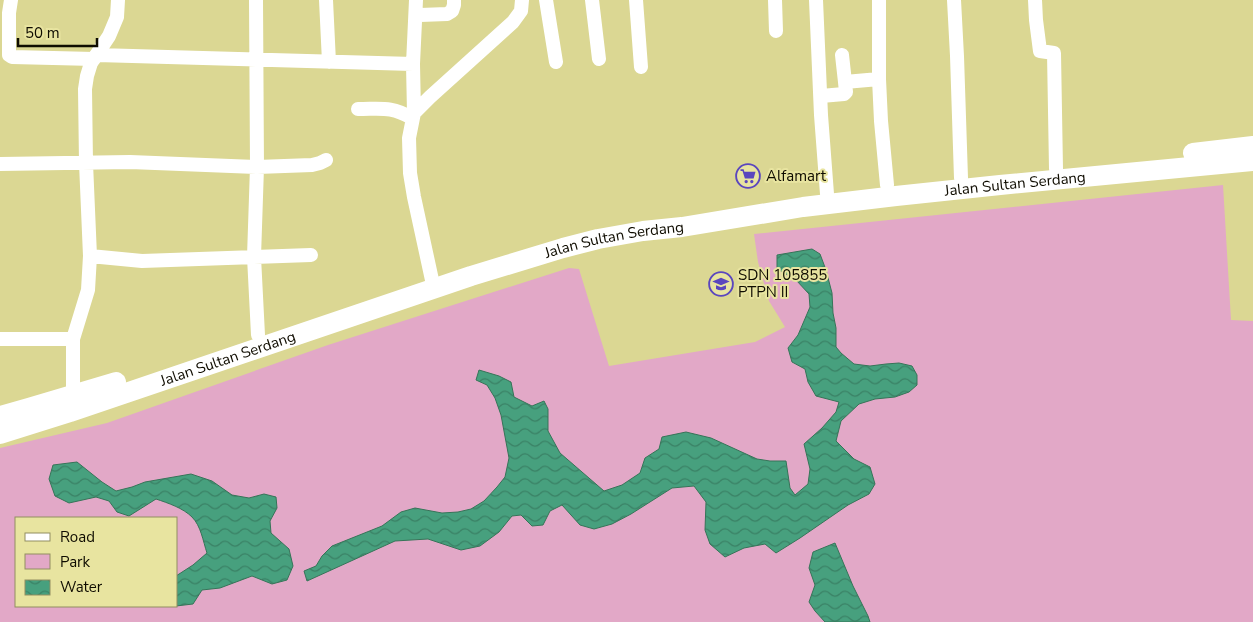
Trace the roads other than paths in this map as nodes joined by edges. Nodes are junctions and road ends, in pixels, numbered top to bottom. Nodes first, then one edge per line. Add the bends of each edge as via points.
1 (118, 0) edge
2 (257, 0) edge
3 (326, 0) edge
4 (454, 0) edge
5 (541, 0) edge
6 (546, 0) edge
7 (592, 0) edge
8 (636, 0) edge
9 (774, 0) edge
10 (816, 0) edge
11 (879, 0) edge
12 (954, 0) edge
13 (1035, 0) edge
14 (522, 1) edge
15 (416, 7) edge
16 (6, 9) edge
17 (776, 31) dead end
18 (842, 55) dead end
19 (96, 57) junction
20 (599, 59) dead end
21 (256, 60) junction
22 (329, 62) junction
23 (556, 62) dead end
24 (413, 64) junction
25 (641, 67) dead end
26 (879, 80) junction
27 (845, 82) junction
28 (821, 96) junction
29 (358, 109) dead end
30 (413, 116) junction
31 (1253, 146) edge
32 (1207, 158) junction
33 (326, 160) dead end
34 (1253, 161) edge
35 (86, 162) junction
36 (0, 164) edge
37 (257, 167) junction
38 (1056, 169) junction
39 (960, 178) junction
40 (887, 186) junction
41 (827, 194) junction
42 (312, 255) dead end
43 (90, 256) junction
44 (254, 257) junction
45 (432, 280) junction
46 (258, 335) junction
47 (0, 339) edge
48 (73, 340) junction
49 (75, 403) junction
50 (0, 416) edge
51 (0, 434) edge

1 - 19 street via 117,17
2 - 21 street
3 - 22 street
4 - 15 street via 452,11 447,14 420,15
5 - 14 street
6 - 23 street
7 - 20 street
8 - 25 street
9 - 17 street
10 - 28 street
11 - 26 street
12 - 39 street
13 - 38 street via 1040,51 1054,53
14 - 30 street via 521,11 512,22
15 - 24 street
16 - 19 street via 9,55 12,57
18 - 27 street
19 - 21 street
19 - 35 street via 91,63 85,89
21 - 22 street
21 - 37 street
22 - 24 street
24 - 30 street
26 - 27 street
26 - 40 street
27 - 28 street via 844,94
28 - 41 street
29 - 30 street via 389,108
30 - 45 street via 409,138 410,173
31 - 32 highway, Jalan Sultan Serdang
32 - 34 highway, Jalan Sultan Serdang
32 - 38 highway, Jalan Sultan Serdang
32 - 49 highway, Jalan Sultan Serdang via 803,207 598,239 534,256
33 - 37 street via 312,165
35 - 36 street
35 - 37 street
35 - 43 street
37 - 44 street
38 - 39 highway, Jalan Sultan Serdang
39 - 40 highway, Jalan Sultan Serdang
40 - 41 highway, Jalan Sultan Serdang
41 - 45 highway, Jalan Sultan Serdang via 599,230 547,242
42 - 44 street
43 - 44 street via 142,261
43 - 48 street via 88,290
44 - 46 street
45 - 46 highway, Jalan Sultan Serdang
46 - 49 highway, Jalan Sultan Serdang
47 - 48 street
48 - 49 street
49 - 50 highway, Jalan Sultan Serdang
49 - 51 highway, Jalan Sultan Serdang

